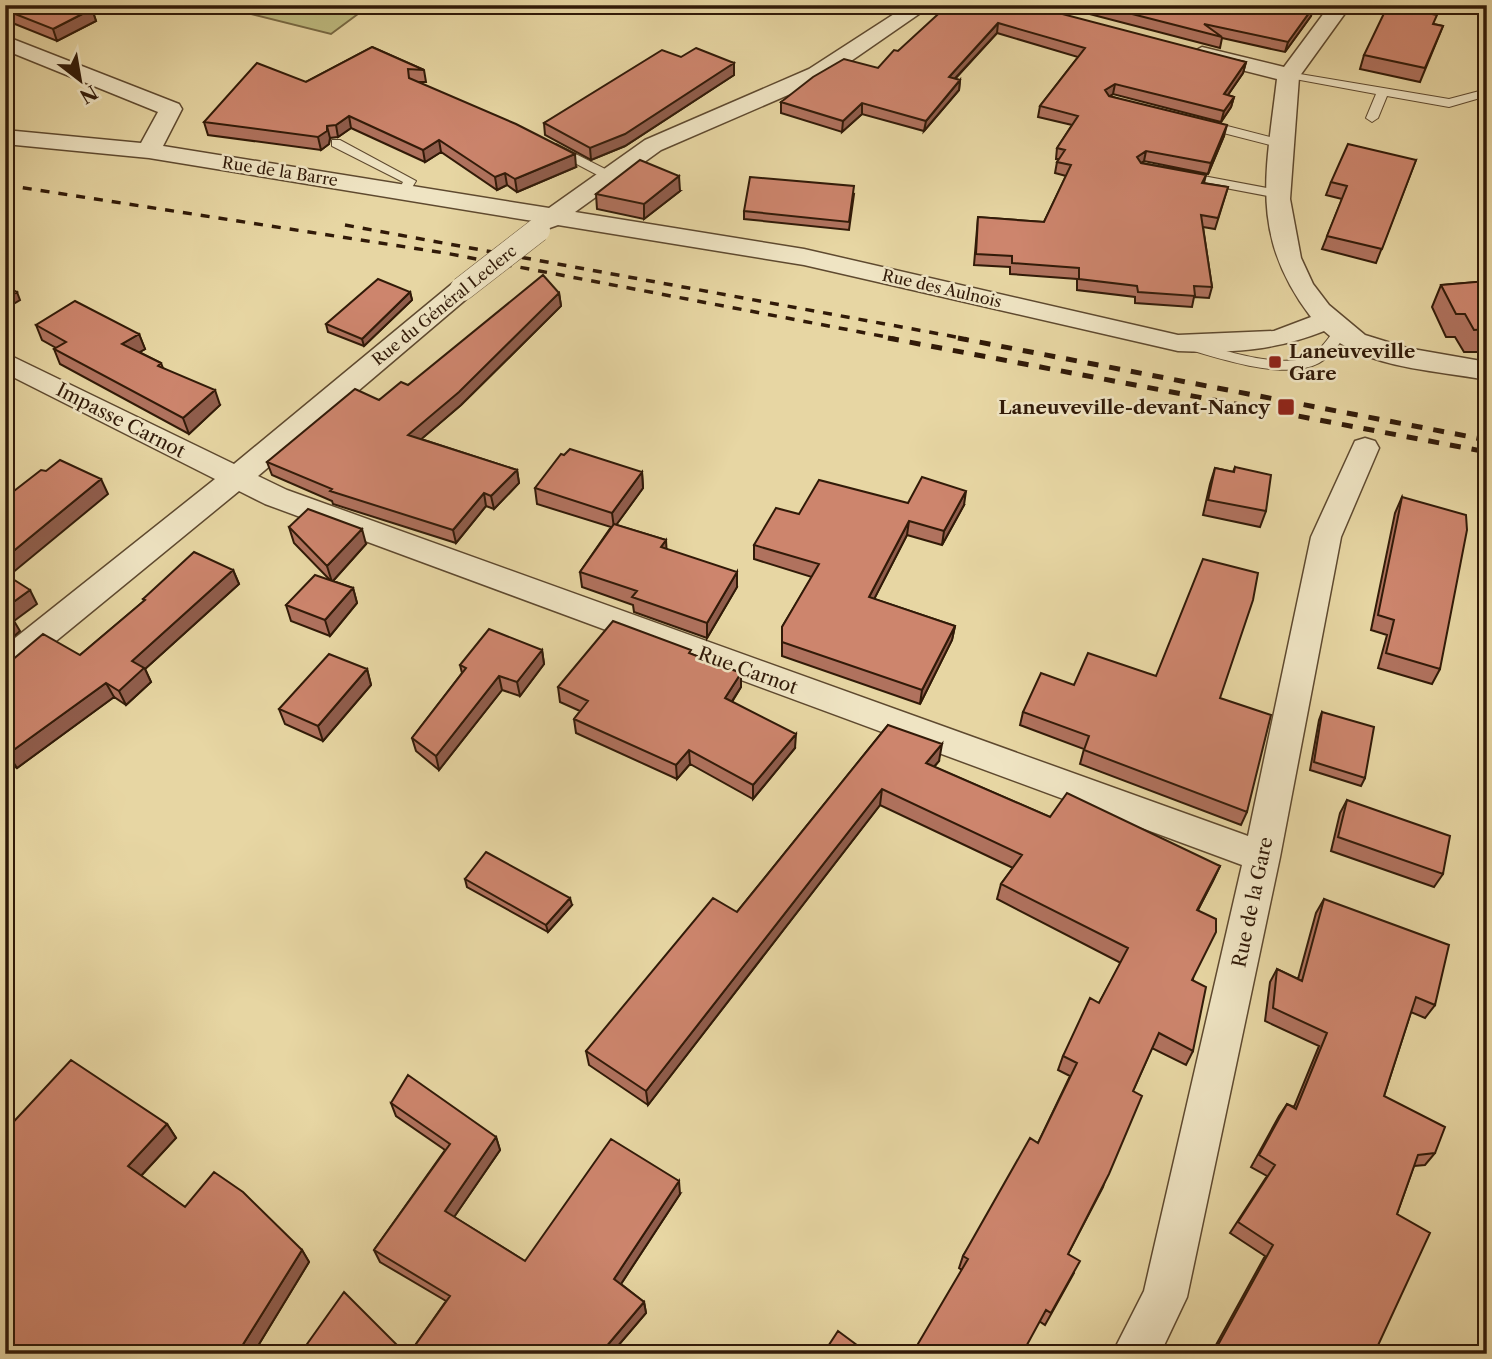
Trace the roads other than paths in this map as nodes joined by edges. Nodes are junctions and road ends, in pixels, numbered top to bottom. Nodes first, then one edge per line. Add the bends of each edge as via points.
1 (922, 5) edge
2 (1341, 5) edge
3 (5, 43) edge
4 (1181, 48) edge
5 (1288, 75) junction
6 (1487, 92) edge
7 (1382, 93) junction
8 (1372, 118) dead end
9 (1191, 121) edge
10 (5, 136) edge
11 (336, 143) edge
12 (548, 144) edge
13 (1282, 144) junction
14 (149, 151) junction
15 (1170, 174) edge
16 (609, 176) junction
17 (404, 191) junction
18 (1278, 194) junction
19 (545, 222) junction
20 (1335, 326) junction
21 (5, 362) edge
22 (1487, 371) edge
23 (1365, 448) dead end
24 (236, 478) junction
25 (5, 664) edge
26 (1262, 857) junction
27 (1135, 1354) edge

1 - 16 street, Rue du Général Leclerc via 817,74 653,145
2 - 5 street
3 - 14 street via 172,109
4 - 5 street
5 - 7 lane
5 - 13 street
6 - 7 lane via 1449,103
7 - 8 lane
9 - 13 lane
10 - 14 street, Rue de la Barre
11 - 17 lane via 410,181
12 - 16 lane
13 - 18 street
14 - 17 street, Rue de la Barre
15 - 18 lane
16 - 19 street, Rue du Général Leclerc
17 - 19 street, Rue de la Barre
18 - 20 street via 1279,225 1296,281
19 - 20 street, Rue des Aulnois via 804,257 1178,343 1278,339
19 - 24 street, Rue du Général Leclerc, bridge
20 - 22 street via 1358,343 1388,353
21 - 24 street, Impasse Carnot
23 - 26 street, Rue de la Gare via 1326,537
24 - 25 street, Rue du Général Leclerc
24 - 26 street, Rue Carnot via 276,497
26 - 27 street, Rue de la Gare via 1165,1297

